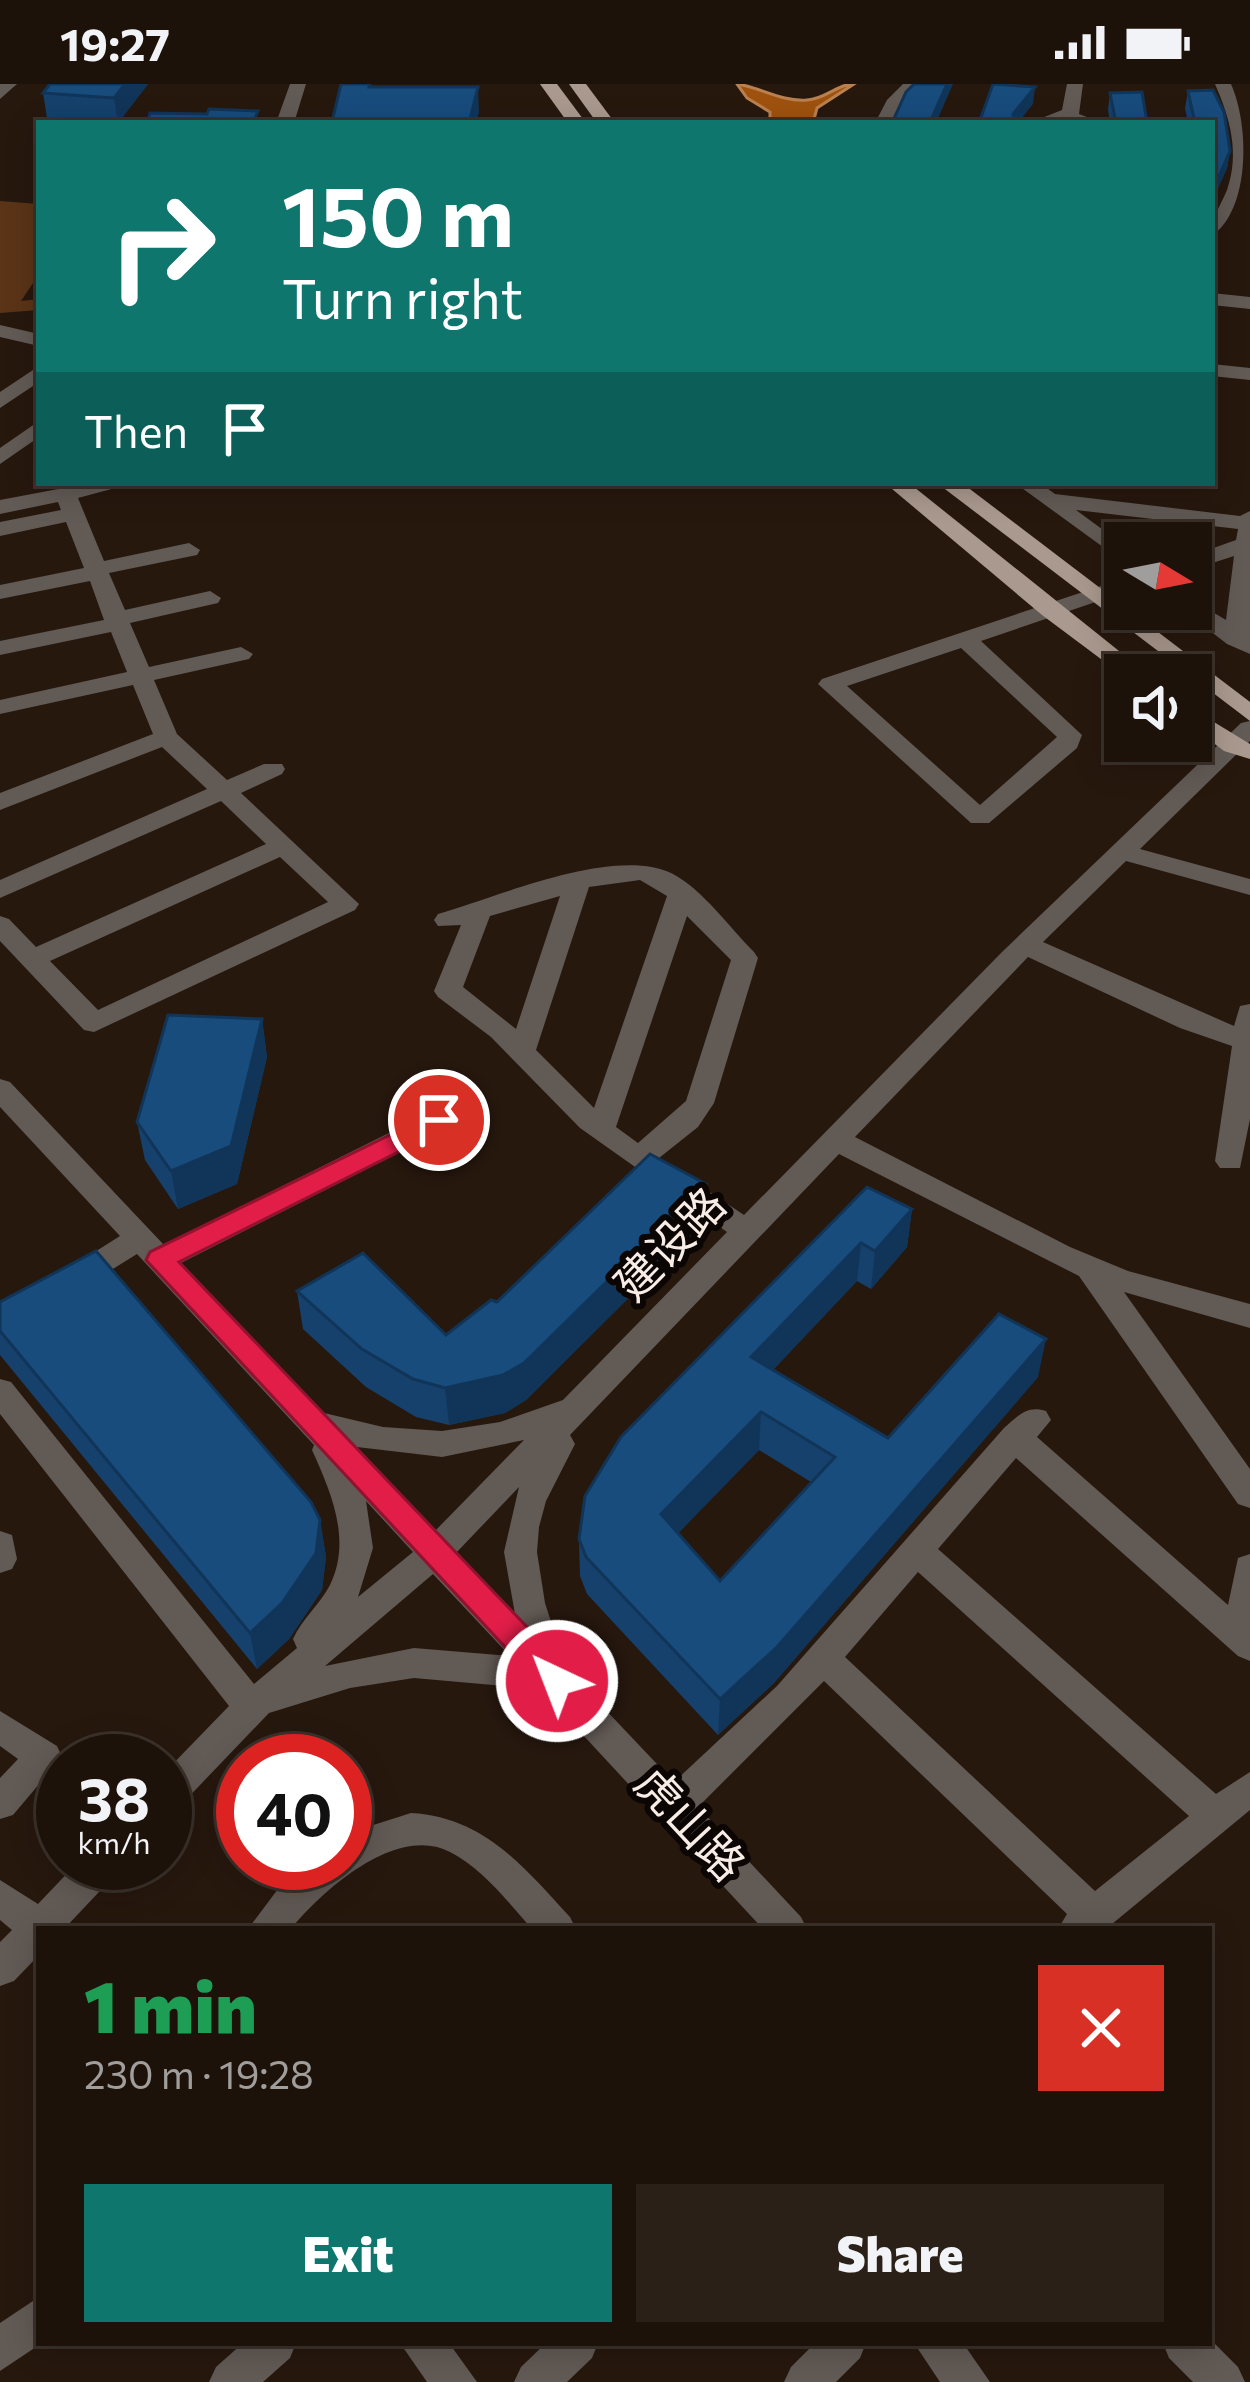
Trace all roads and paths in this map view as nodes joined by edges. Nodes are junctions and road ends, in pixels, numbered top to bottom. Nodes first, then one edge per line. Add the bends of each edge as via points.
1 (9, 84) edge
2 (298, 84) edge
3 (548, 84) edge
4 (577, 84) edge
5 (913, 84) edge
6 (1075, 84) edge
7 (1223, 84) edge
8 (0, 94) edge
9 (1070, 114) junction
10 (286, 120) edge
11 (575, 120) edge
12 (604, 120) edge
13 (885, 120) edge
14 (1044, 120) edge
15 (1086, 120) edge
16 (1215, 226) edge
17 (1215, 284) edge
18 (1250, 288) edge
19 (1215, 298) edge
20 (1250, 303) edge
21 (0, 331) edge
22 (32, 338) edge
23 (0, 355) edge
24 (1215, 370) edge
25 (36, 374) edge
26 (1250, 374) edge
27 (0, 402) edge
28 (36, 430) edge
29 (0, 458) edge
30 (115, 486) edge
31 (900, 486) edge
32 (952, 486) edge
33 (1031, 486) edge
34 (1101, 494) edge
35 (1048, 500) junction
36 (68, 504) junction
37 (0, 507) edge
38 (0, 529) edge
39 (1249, 532) edge
40 (1104, 541) edge
41 (189, 550) dead end
42 (1212, 552) edge
43 (95, 571) junction
44 (0, 592) edge
45 (1104, 593) edge
46 (1095, 596) junction
47 (210, 598) dead end
48 (1050, 610) junction
49 (1212, 621) edge
50 (116, 622) junction
51 (967, 641) junction
52 (1242, 643) edge
53 (0, 648) edge
54 (241, 654) dead end
55 (1109, 654) edge
56 (140, 676) junction
57 (0, 707) edge
58 (1250, 714) edge
59 (1212, 726) edge
60 (166, 737) junction
61 (1244, 742) edge
62 (273, 769) dead end
63 (224, 791) junction
64 (0, 802) edge
65 (284, 846) junction
66 (1122, 852) junction
67 (578, 882) junction
68 (1250, 887) edge
69 (0, 890) edge
70 (680, 897) junction
71 (480, 909) junction
72 (447, 920) dead end
73 (0, 925) edge
74 (1026, 945) junction
75 (32, 958) junction
76 (1249, 1032) edge
77 (521, 1054) junction
78 (0, 1089) edge
79 (439, 1120) dead end
80 (601, 1129) junction
81 (838, 1141) junction
82 (638, 1158) junction
83 (1230, 1161) dead end
84 (748, 1232) junction
85 (150, 1249) junction
86 (1090, 1268) junction
87 (1250, 1316) edge
88 (0, 1327) edge
89 (0, 1391) edge
90 (591, 1394) junction
91 (315, 1423) junction
92 (1250, 1496) edge
93 (0, 1545) edge
94 (917, 1550) junction
95 (437, 1551) junction
96 (0, 1559) edge
97 (1250, 1568) edge
98 (1246, 1641) edge
99 (823, 1658) junction
100 (557, 1681) junction
101 (251, 1707) junction
102 (0, 1726) edge
103 (192, 1769) edge
104 (1250, 1788) edge
105 (0, 1803) edge
106 (674, 1806) junction
107 (1215, 1816) junction
108 (372, 1839) edge
109 (77, 1890) edge
110 (301, 1890) edge
111 (0, 1897) edge
112 (1086, 1922) edge
113 (36, 1926) edge
114 (43, 1926) edge
115 (270, 1926) edge
116 (554, 1926) edge
117 (785, 1926) edge
118 (36, 1933) edge
119 (0, 1968) edge
120 (36, 2320) edge
121 (272, 2346) edge
122 (424, 2346) edge
123 (574, 2346) edge
124 (842, 2346) edge
125 (938, 2346) edge
126 (1187, 2346) edge
127 (0, 2350) edge
128 (231, 2382) edge
129 (454, 2382) edge
130 (536, 2382) edge
131 (806, 2382) edge
132 (968, 2382) edge
133 (1223, 2382) edge

1 - 8 street
2 - 10 street
3 - 11 main road
4 - 12 main road
5 - 13 street
6 - 9 street
7 - 16 street via 1244,125 1248,161 1239,195
9 - 14 street
9 - 15 street
17 - 18 street
19 - 20 street
21 - 22 street
22 - 23 street
24 - 26 street
25 - 27 street
28 - 29 street
30 - 36 street
31 - 48 main road
32 - 46 main road
33 - 35 street
34 - 35 street
34 - 39 street via 1177,507
35 - 40 street
36 - 37 street
36 - 38 street
36 - 43 street
39 - 42 street
39 - 52 street
41 - 43 street
43 - 44 street
43 - 50 street
45 - 46 street
46 - 48 street
46 - 58 main road
47 - 50 street
48 - 51 street
48 - 55 main road
49 - 52 street
50 - 53 street
50 - 56 street
51 - 51 street via 1070,735 980,818 830,684
54 - 56 street
56 - 57 street
56 - 60 street
59 - 61 main road
60 - 63 street
60 - 64 street
61 - 66 street, 建设路
62 - 63 street
63 - 65 street
63 - 69 street
65 - 75 street
65 - 75 street via 346,904 94,1023
66 - 68 street
66 - 74 street, 建设路
67 - 70 street via 643,872 662,877
67 - 71 street
67 - 77 street
70 - 80 street
70 - 82 street via 745,958 700,1103
71 - 72 street
71 - 77 street via 448,991
73 - 75 street
74 - 76 street via 1190,1021
74 - 81 street, 建设路
76 - 83 street
77 - 80 street
78 - 85 street, 虎山路
79 - 85 street
80 - 82 street
81 - 84 street, 建设路
81 - 86 street
82 - 84 street
84 - 90 street, 建设路
85 - 88 street
85 - 91 street, 虎山路
86 - 87 street
86 - 92 street
89 - 101 street
90 - 91 street via 526,1430 463,1444 411,1446
90 - 95 street, 建设路
90 - 100 street via 531,1487 517,1555
91 - 95 street, 虎山路
91 - 101 street via 355,1506 357,1562 332,1614
93 - 96 street
94 - 98 street via 1025,1429
94 - 99 street
94 - 107 street
95 - 100 street, 虎山路
95 - 101 street, 建设路
97 - 98 street
99 - 106 street
99 - 112 street
100 - 101 street via 488,1665 391,1661
100 - 106 street, 虎山路
101 - 103 street, 建设路
102 - 105 street via 44,1757
104 - 107 street
106 - 117 street, 虎山路
107 - 112 street
108 - 116 street via 427,1827 479,1846
109 - 114 street
110 - 115 street
111 - 113 street
118 - 119 street
120 - 127 street
121 - 128 street
122 - 129 street
123 - 130 street
124 - 131 street
125 - 132 street
126 - 133 street

